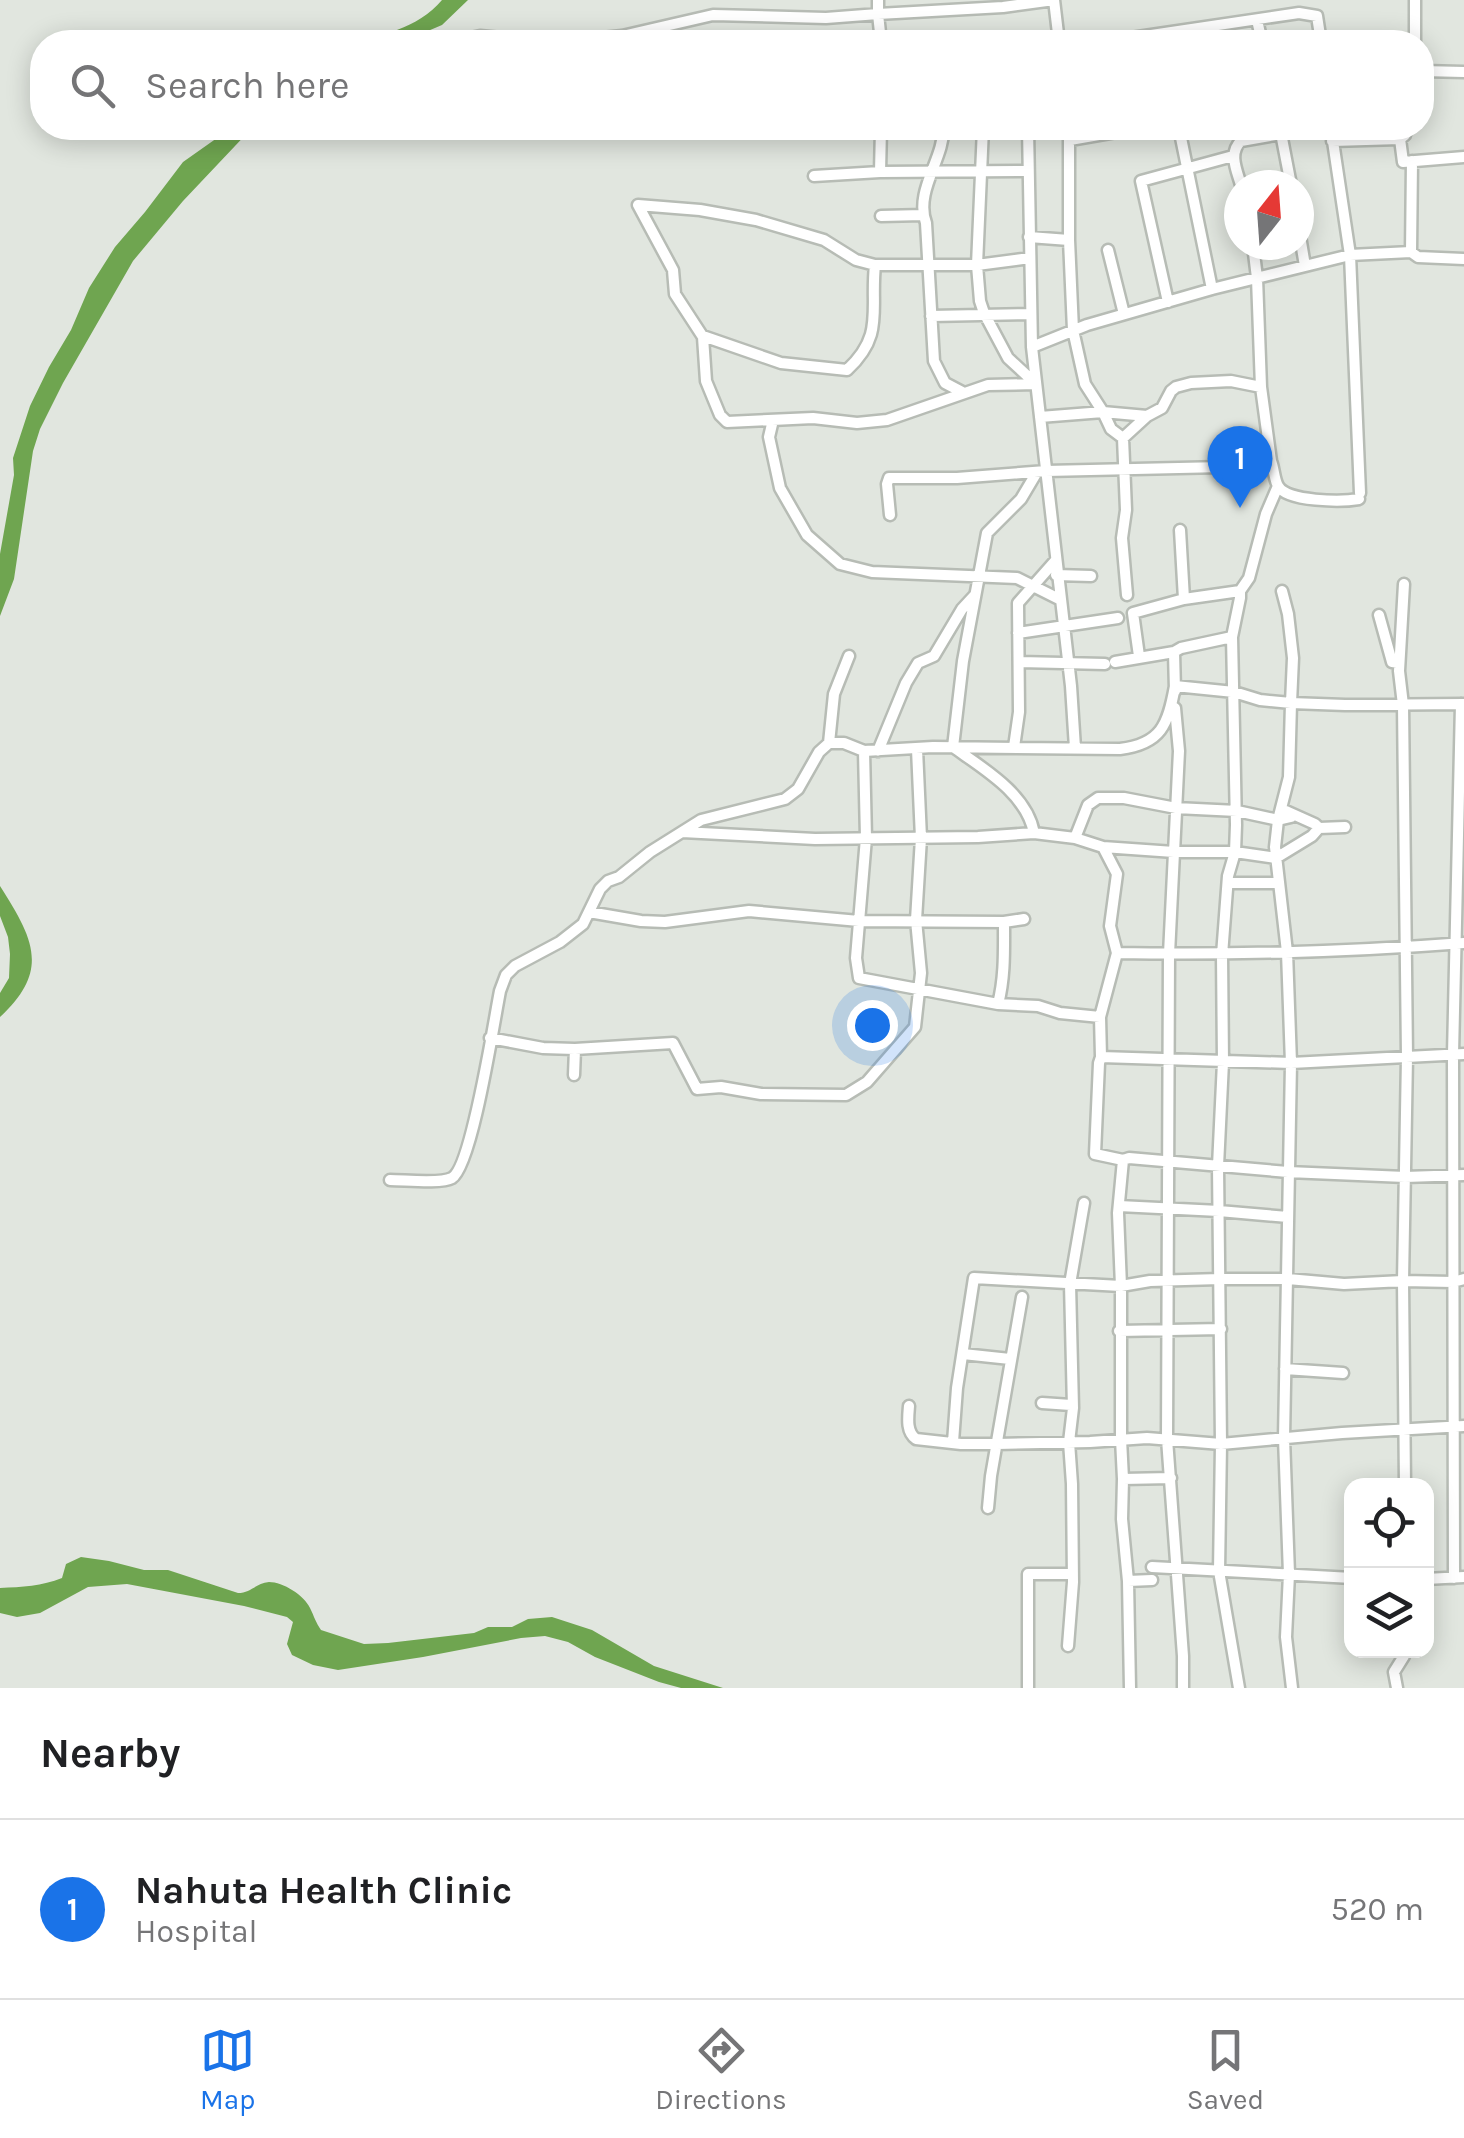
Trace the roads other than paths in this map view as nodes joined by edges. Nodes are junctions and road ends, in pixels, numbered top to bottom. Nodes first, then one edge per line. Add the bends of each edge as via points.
1 (878, 0) edge
2 (1054, 0) edge
3 (1296, 0) edge
4 (1416, 0) edge
5 (1298, 13) junction
6 (878, 14) junction
7 (1257, 20) junction
8 (648, 30) edge
9 (880, 30) edge
10 (1058, 30) edge
11 (1213, 30) edge
12 (1259, 30) edge
13 (1320, 30) edge
14 (1415, 30) edge
15 (1434, 71) edge
16 (1464, 72) edge
17 (881, 140) edge
18 (944, 140) edge
19 (982, 140) edge
20 (1028, 140) edge
21 (1070, 140) edge
22 (1182, 140) edge
23 (1248, 140) edge
24 (1283, 140) edge
25 (1348, 140) edge
26 (1403, 140) edge
27 (1332, 142) joint
28 (1234, 156) junction
29 (1464, 157) edge
30 (1412, 162) junction
31 (1188, 168) junction
32 (1238, 170) edge
33 (1288, 170) edge
34 (1028, 171) junction
35 (880, 172) junction
36 (929, 173) junction
37 (981, 173) junction
38 (814, 176) dead end
39 (881, 216) dead end
40 (923, 216) junction
41 (1029, 237) junction
42 (1069, 240) junction
43 (1108, 250) dead end
44 (1411, 252) junction
45 (1350, 255) junction
46 (1030, 258) junction
47 (1464, 259) edge
48 (1256, 260) edge
49 (1305, 260) edge
50 (874, 265) junction
51 (927, 265) junction
52 (977, 265) junction
53 (1306, 266) junction
54 (1258, 278) junction
55 (1212, 290) junction
56 (1168, 302) junction
57 (984, 314) junction
58 (1031, 314) junction
59 (1124, 314) junction
60 (931, 316) junction
61 (1073, 330) junction
62 (703, 336) junction
63 (1032, 347) junction
64 (1036, 384) junction
65 (1261, 387) junction
66 (964, 393) junction
67 (1104, 412) junction
68 (1147, 416) junction
69 (1040, 417) junction
70 (773, 420) junction
71 (1123, 438) junction
72 (1271, 461) junction
73 (1126, 469) junction
74 (1042, 472) junction
75 (1278, 486) junction
76 (890, 515) dead end
77 (1180, 530) dead end
78 (1056, 560) junction
79 (979, 575) junction
80 (1058, 575) junction
81 (1091, 576) dead end
82 (1037, 582) junction
83 (1404, 584) dead end
84 (1240, 591) junction
85 (1282, 591) dead end
86 (1127, 594) dead end
87 (975, 595) junction
88 (1184, 599) junction
89 (1060, 600) junction
90 (1379, 615) dead end
91 (1118, 618) dead end
92 (1064, 628) junction
93 (1018, 632) junction
94 (1232, 637) junction
95 (1174, 652) junction
96 (849, 656) dead end
97 (1139, 656) junction
98 (1020, 662) junction
99 (1400, 663) junction
100 (1068, 664) junction
101 (1175, 686) junction
102 (1234, 692) junction
103 (1291, 703) junction
104 (1462, 704) edge
105 (1403, 705) junction
106 (829, 743) junction
107 (917, 748) junction
108 (954, 748) junction
109 (1014, 748) junction
110 (1076, 748) junction
111 (864, 751) junction
112 (878, 751) junction
113 (1176, 808) junction
114 (1236, 811) junction
115 (1280, 814) junction
116 (1291, 817) dead end
117 (1344, 826) dead end
118 (1318, 828) junction
119 (682, 832) junction
120 (1034, 833) junction
121 (866, 838) junction
122 (922, 838) junction
123 (1074, 838) junction
124 (1103, 847) junction
125 (1174, 852) junction
126 (1235, 852) junction
127 (1276, 858) junction
128 (1279, 883) junction
129 (1228, 884) junction
130 (589, 912) junction
131 (1024, 919) dead end
132 (916, 920) junction
133 (859, 921) junction
134 (1004, 922) junction
135 (1460, 943) edge
136 (1405, 946) junction
137 (1287, 952) junction
138 (1117, 953) junction
139 (1169, 954) junction
140 (1222, 955) junction
141 (919, 990) junction
142 (998, 1004) junction
143 (1100, 1017) junction
144 (490, 1038) junction
145 (575, 1049) junction
146 (1459, 1054) edge
147 (1102, 1057) junction
148 (1406, 1057) junction
149 (1169, 1060) junction
150 (1222, 1062) junction
151 (1291, 1063) junction
152 (574, 1075) dead end
153 (1122, 1160) junction
154 (1167, 1162) junction
155 (1218, 1166) junction
156 (1288, 1172) junction
157 (1459, 1175) edge
158 (1405, 1176) junction
159 (390, 1180) dead end
160 (1084, 1203) dead end
161 (1120, 1206) junction
162 (1167, 1208) junction
163 (1219, 1211) junction
164 (1288, 1217) junction
165 (1220, 1279) junction
166 (1166, 1280) junction
167 (1288, 1280) junction
168 (1403, 1281) junction
169 (1459, 1281) edge
170 (1070, 1284) junction
171 (1121, 1286) junction
172 (1022, 1298) dead end
173 (1220, 1329) junction
174 (1168, 1330) junction
175 (1119, 1331) junction
176 (963, 1354) junction
177 (1010, 1359) junction
178 (1457, 1364) edge
179 (1285, 1369) junction
180 (1343, 1373) dead end
181 (1042, 1403) dead end
182 (1071, 1405) junction
183 (909, 1406) dead end
184 (1459, 1427) edge
185 (1405, 1430) junction
186 (1284, 1438) junction
187 (1121, 1439) junction
188 (1167, 1440) junction
189 (953, 1442) junction
190 (1070, 1442) junction
191 (997, 1444) junction
192 (1222, 1444) junction
193 (1171, 1478) junction
194 (1406, 1478) edge
195 (1123, 1479) junction
196 (988, 1508) dead end
197 (1175, 1568) junction
198 (1220, 1570) junction
199 (1072, 1574) junction
200 (1289, 1574) junction
201 (1344, 1577) edge
202 (1459, 1577) edge
203 (1434, 1579) edge
204 (1128, 1581) junction
205 (1068, 1646) dead end
206 (1403, 1658) edge
207 (1028, 1688) edge
208 (1130, 1688) edge
209 (1183, 1688) edge
210 (1239, 1688) edge
211 (1292, 1688) edge
212 (1397, 1688) edge

1 - 6 street
2 - 6 street
2 - 10 street
3 - 5 street
4 - 14 street
5 - 7 street
5 - 13 street via 1317,16
6 - 8 street via 713,15
6 - 9 street
7 - 11 street
7 - 12 street
15 - 16 street
17 - 35 street
18 - 36 street
19 - 37 street
20 - 34 street
21 - 42 street
22 - 31 street
23 - 28 street via 1236,145
24 - 33 street
25 - 27 street
26 - 30 street via 1402,162
27 - 45 street
28 - 31 street
28 - 32 street
29 - 30 street
30 - 44 street
31 - 55 street
31 - 56 street via 1141,182
34 - 37 street
34 - 41 street
35 - 36 street
35 - 38 street
36 - 37 street
36 - 40 street
37 - 52 street
39 - 40 street
40 - 51 street
41 - 42 street
41 - 46 street
42 - 61 street
43 - 59 street
44 - 45 street
44 - 47 street
45 - 53 street
45 - 75 street via 1360,496 1296,496
46 - 52 street
46 - 58 street
48 - 54 street
49 - 53 street
50 - 51 street
50 - 62 street via 871,338 847,370 781,363
50 - 62 street via 824,240 756,220 638,205 674,270 675,294
51 - 52 street
51 - 60 street
52 - 57 street
53 - 54 street
54 - 55 street
54 - 65 street
55 - 56 street
56 - 59 street
57 - 58 street
57 - 60 street
57 - 64 street via 1008,358
58 - 63 street
59 - 61 street
60 - 66 street via 934,361 946,382
61 - 63 street
61 - 67 street via 1084,384
62 - 70 street via 706,381 720,415 727,422
63 - 64 street
64 - 66 street via 988,384
64 - 69 street
65 - 68 street via 1230,381 1176,387
65 - 72 street
66 - 70 street via 887,420
67 - 68 street
67 - 69 street
67 - 71 street
68 - 71 street
69 - 74 street
70 - 79 street via 769,436 780,488 807,535 840,564 872,572
71 - 73 street
72 - 73 street via 1259,454 1223,467
72 - 75 street
73 - 74 street
73 - 86 street
74 - 76 street via 888,478
74 - 78 street
74 - 79 street via 987,533
75 - 84 street
77 - 88 street
78 - 80 street
78 - 82 street
79 - 82 street
79 - 87 street
80 - 81 street
80 - 82 street
80 - 89 street
82 - 89 street
82 - 93 street via 1018,603
83 - 99 street
84 - 88 street
84 - 94 street
85 - 103 street
87 - 108 street
87 - 112 street via 934,656 918,664 906,683
88 - 97 street via 1133,613
89 - 92 street
90 - 99 street via 1392,662
91 - 92 street
92 - 93 street
92 - 100 street
93 - 98 street
94 - 95 street
94 - 102 street
95 - 97 street
95 - 101 street
96 - 106 street via 834,694
97 - 100 street
98 - 100 street
98 - 109 street
99 - 105 street
100 - 110 street
101 - 102 street
101 - 110 street via 1170,716 1157,736 1141,746
101 - 113 street
102 - 103 street
102 - 114 street
103 - 105 street
103 - 115 street via 1289,777
104 - 105 street
104 - 135 street
105 - 136 street
106 - 111 street
106 - 119 street via 785,799 701,820
107 - 108 street
107 - 112 street
107 - 122 street
108 - 109 street
108 - 120 street via 999,780
109 - 110 street
111 - 112 street
111 - 121 street
113 - 114 street
113 - 123 street via 1098,798 1088,804
113 - 125 street
114 - 115 street
114 - 126 street
115 - 116 street
115 - 118 street
115 - 127 street
117 - 118 street
118 - 127 street
119 - 121 street
119 - 130 street via 608,881
120 - 122 street
120 - 123 street
121 - 122 street
121 - 133 street
122 - 132 street
123 - 124 street
124 - 125 street
124 - 138 street via 1117,874 1110,926
125 - 126 street
125 - 139 street
126 - 127 street
126 - 129 street
127 - 128 street
128 - 129 street
128 - 137 street
129 - 140 street
130 - 133 street via 665,922 749,910
130 - 144 street via 560,942 506,975
131 - 134 street
132 - 133 street
132 - 134 street
132 - 141 street
133 - 141 street via 859,978
134 - 142 street
135 - 136 street
135 - 146 street
136 - 137 street
136 - 148 street
137 - 140 street
137 - 151 street
138 - 139 street
138 - 143 street
139 - 140 street
139 - 149 street
140 - 150 street
141 - 142 street
141 - 145 street via 915,1026 867,1082 846,1095 697,1089 672,1043
142 - 143 street
143 - 147 street
144 - 145 street
144 - 159 street via 459,1172 449,1180
145 - 152 street
146 - 148 street
146 - 157 street
147 - 149 street
147 - 153 street via 1094,1147 1096,1154
148 - 151 street
148 - 158 street
149 - 150 street
149 - 154 street
150 - 151 street
150 - 155 street
151 - 156 street
153 - 154 street
153 - 161 street
154 - 155 street
154 - 162 street
155 - 156 street
155 - 163 street
156 - 158 street
156 - 164 street
157 - 158 street
157 - 169 street
158 - 168 street
160 - 170 street
161 - 162 street
161 - 171 street
162 - 163 street
162 - 166 street
163 - 164 street
163 - 165 street
164 - 167 street
165 - 166 street
165 - 167 street
165 - 173 street
166 - 171 street
166 - 174 street
167 - 168 street
167 - 179 street
168 - 169 street
168 - 185 street
169 - 178 street
170 - 171 street
170 - 176 street via 974,1278
170 - 182 street
171 - 175 street
172 - 177 street
173 - 174 street
173 - 192 street
174 - 175 street
174 - 188 street
175 - 187 street
176 - 177 street
176 - 189 street
177 - 191 street
178 - 184 street
179 - 180 street
179 - 186 street
181 - 182 street
182 - 190 street
183 - 189 street via 911,1436
184 - 185 street
184 - 202 street
185 - 186 street
185 - 194 street
186 - 192 street
186 - 200 street
187 - 188 street
187 - 190 street
187 - 195 street
188 - 192 street
188 - 193 street
189 - 191 street
190 - 191 street
190 - 199 street
191 - 196 street
192 - 198 street
193 - 195 street
193 - 197 street
195 - 204 street
197 - 198 street
197 - 204 street
197 - 209 street
198 - 200 street
198 - 210 street
199 - 205 street
199 - 207 street via 1028,1574
200 - 201 street
200 - 211 street
202 - 203 street
204 - 208 street
206 - 212 street via 1394,1672

